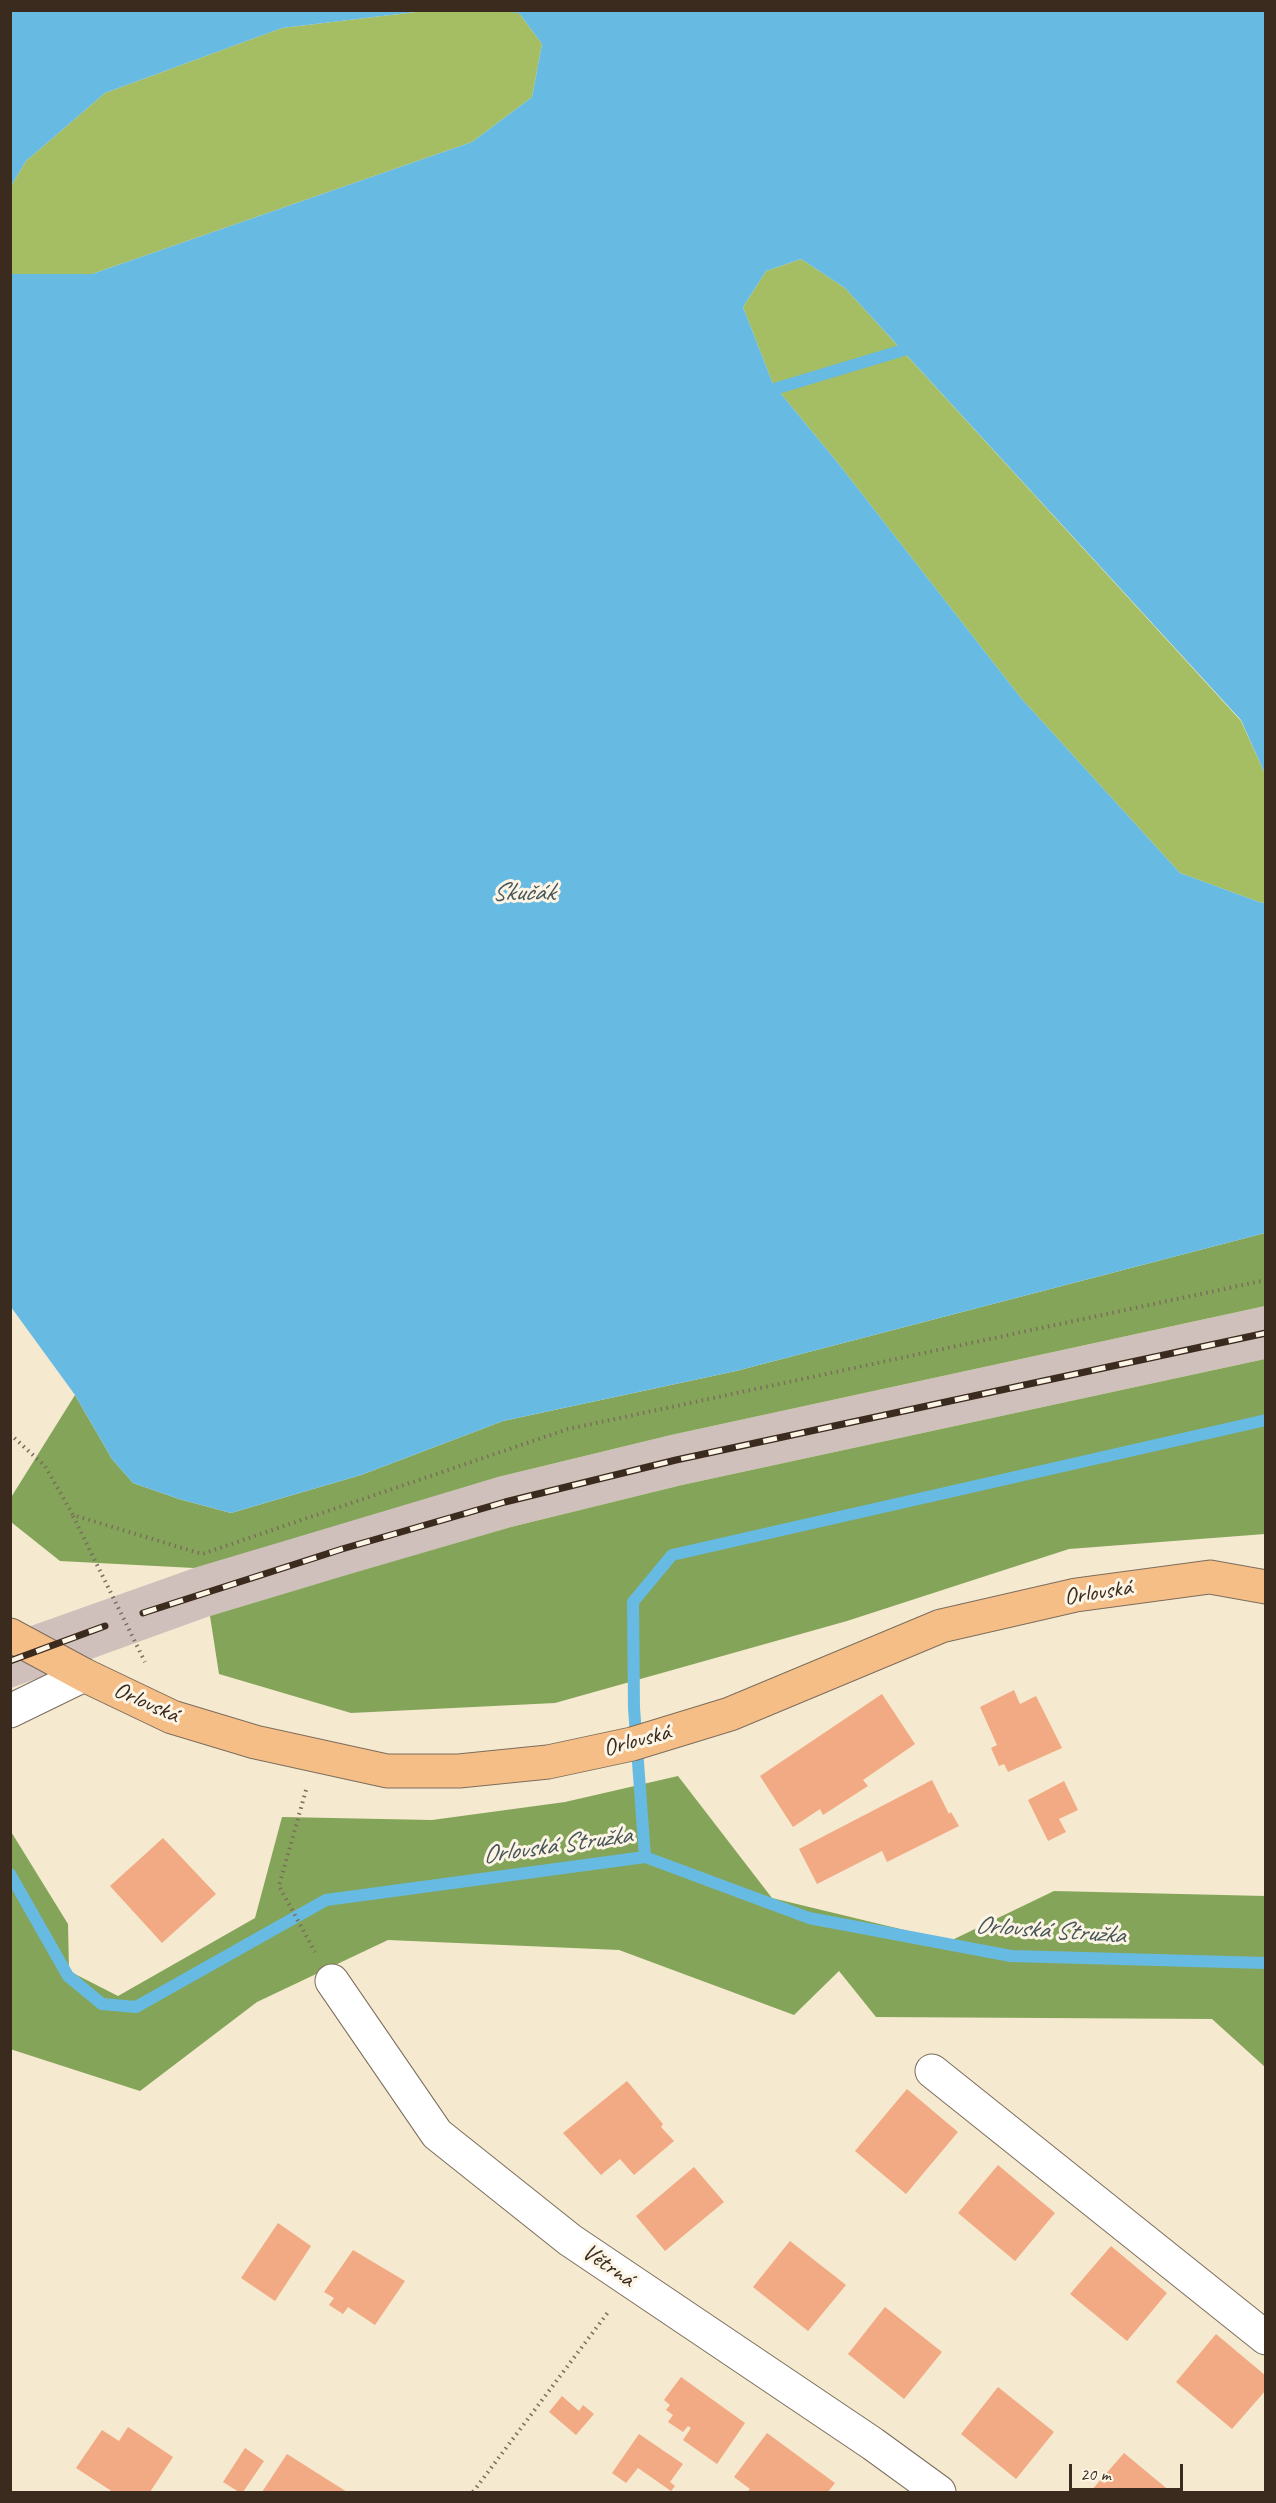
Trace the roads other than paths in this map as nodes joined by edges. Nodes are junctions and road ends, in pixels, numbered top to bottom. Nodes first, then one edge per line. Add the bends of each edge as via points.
1 (1266, 1587) edge
2 (10, 1635) edge
3 (84, 1675) junction
4 (10, 1712) edge
5 (332, 1982) road end
6 (932, 2071) dead end
7 (1266, 2338) edge
8 (939, 2493) edge

1 - 3 main road, Orlovská via 1210,1577 1076,1595 941,1626 730,1714 632,1744 549,1762 459,1771 387,1771 255,1742 172,1717
2 - 3 main road, Orlovská
3 - 4 street
5 - 8 street, Větrná via 437,2134 570,2240 873,2444
6 - 7 street

